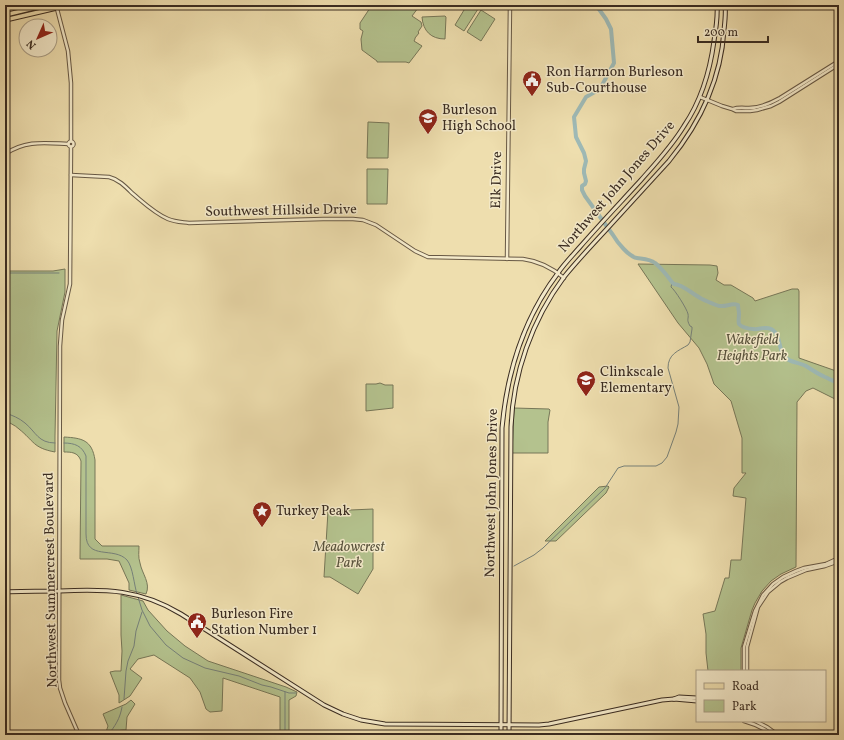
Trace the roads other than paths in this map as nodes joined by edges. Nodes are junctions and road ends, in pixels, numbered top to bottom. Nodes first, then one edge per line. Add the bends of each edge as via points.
1 (46, 5) edge
2 (69, 5) edge
3 (510, 5) edge
4 (717, 5) edge
5 (725, 5) edge
6 (41, 6) edge
7 (57, 6) edge
8 (718, 10) junction
9 (725, 10) junction
10 (5, 15) edge
11 (5, 20) edge
12 (839, 62) edge
13 (700, 96) junction
14 (707, 100) junction
15 (69, 142) junction
16 (71, 147) junction
17 (5, 154) edge
18 (646, 174) junction
19 (71, 175) junction
20 (652, 180) junction
21 (507, 259) junction
22 (558, 272) junction
23 (564, 278) junction
24 (839, 560) edge
25 (60, 591) junction
26 (5, 592) edge
27 (745, 670) edge
28 (696, 698) edge
29 (674, 699) junction
30 (696, 701) edge
31 (748, 722) edge
32 (757, 722) edge
33 (501, 724) junction
34 (509, 724) junction
35 (79, 735) edge
36 (501, 735) edge
37 (509, 735) edge
38 (773, 735) edge
39 (778, 735) edge

1 - 6 main road
2 - 7 main road
3 - 21 street, Elk Drive
4 - 8 main road, Northwest John Jones Drive
5 - 9 main road, Northwest John Jones Drive
6 - 10 main road
7 - 11 main road
7 - 15 street via 68,51 71,82
8 - 9 main road
8 - 13 main road, Northwest John Jones Drive via 713,52
9 - 14 main road, Northwest John Jones Drive via 721,53
12 - 14 street via 771,106 736,111
13 - 14 street
13 - 18 main road, Northwest John Jones Drive via 674,141
14 - 20 main road, Northwest John Jones Drive via 692,130
15 - 16 street
15 - 16 street via 74,144
15 - 17 street via 29,144
16 - 19 street
18 - 20 main road
18 - 22 main road, Northwest John Jones Drive
19 - 21 street, Southwest Hillside Drive via 114,178 150,208 176,221 363,220 379,226 415,251 428,256
19 - 25 street, Northwest Summercrest Boulevard via 70,284 60,339
20 - 23 main road, Northwest John Jones Drive
21 - 22 street, Southwest Hillside Drive via 534,260
22 - 23 street, Southwest Hillside Drive
22 - 33 main road, Northwest John Jones Drive via 524,333 514,361 504,412
23 - 34 main road, Northwest John Jones Drive via 546,306 531,338 522,363 512,412
24 - 27 street via 830,565 800,572 780,582 768,592 758,607 747,647
25 - 26 main road
25 - 33 main road via 116,591 161,603 324,705 361,720 385,724
25 - 35 street, Northwest Summercrest Boulevard via 60,688
28 - 29 main road
29 - 30 main road
29 - 34 main road via 549,724
31 - 38 street
32 - 39 street
33 - 34 main road
33 - 36 main road, Northwest John Jones Drive
34 - 37 main road, Northwest John Jones Drive

